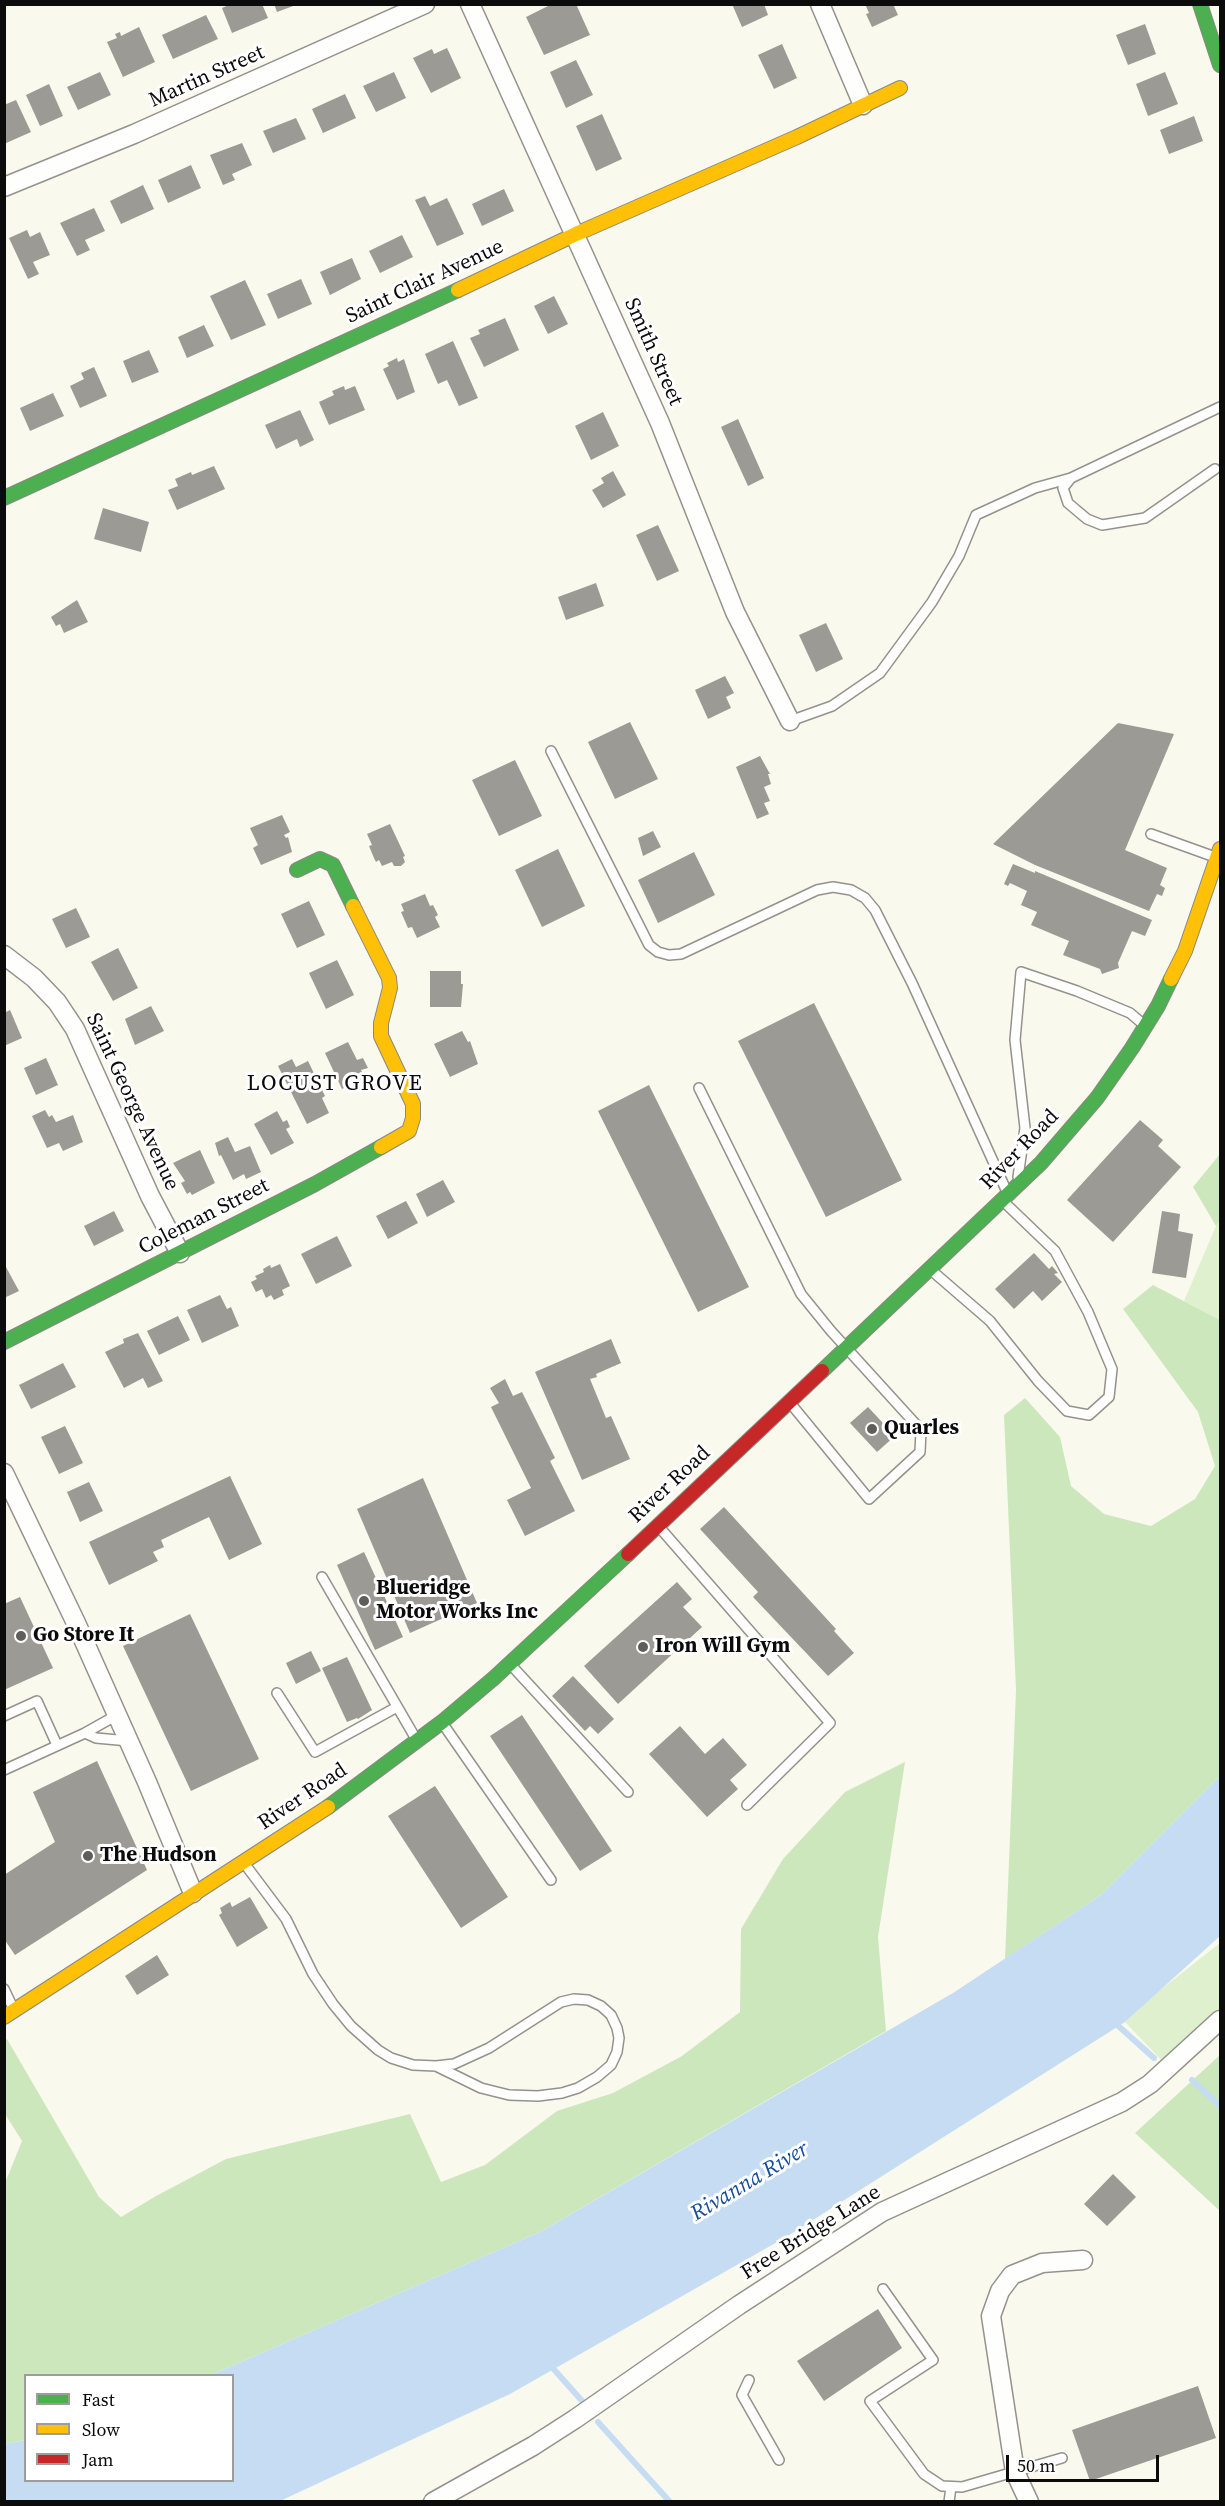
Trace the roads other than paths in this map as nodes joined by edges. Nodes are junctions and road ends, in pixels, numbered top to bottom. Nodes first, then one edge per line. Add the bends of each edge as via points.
1 (425, 4) edge
2 (470, 4) edge
3 (820, 4) edge
4 (1200, 4) edge
5 (1221, 65) edge
6 (900, 88) dead end
7 (863, 105) junction
8 (4, 187) edge
9 (576, 234) junction
10 (1221, 407) edge
11 (1215, 469) dead end
12 (1071, 478) junction
13 (4, 498) edge
14 (790, 721) joint
15 (551, 751) dead end
16 (1151, 834) dead end
17 (1219, 854) edge
18 (297, 870) dead end
19 (4, 955) edge
20 (1145, 1026) junction
21 (699, 1088) dead end
22 (1009, 1193) junction
23 (180, 1253) junction
24 (929, 1269) junction
25 (4, 1342) edge
26 (846, 1348) junction
27 (790, 1402) junction
28 (4, 1473) edge
29 (658, 1526) junction
30 (322, 1577) dead end
31 (510, 1664) junction
32 (277, 1693) dead end
33 (397, 1707) junction
34 (117, 1715) junction
35 (4, 1716) edge
36 (442, 1722) junction
37 (86, 1733) junction
38 (417, 1741) junction
39 (129, 1742) junction
40 (57, 1745) junction
41 (4, 1770) edge
42 (628, 1792) dead end
43 (747, 1805) dead end
44 (243, 1861) junction
45 (551, 1880) dead end
46 (193, 1893) junction
47 (4, 1989) edge
48 (10, 2014) edge
49 (1221, 2020) edge
50 (436, 2067) junction
51 (1083, 2260) dead end
52 (883, 2289) dead end
53 (749, 2380) dead end
54 (1062, 2458) dead end
55 (779, 2460) dead end
56 (1015, 2472) junction
57 (951, 2487) junction
58 (433, 2502) edge
59 (949, 2502) edge
60 (1029, 2502) edge

1 - 8 street, Martin Street via 134,134
2 - 9 street, Smith Street
3 - 7 street
4 - 5 street
6 - 7 street, Saint Clair Avenue
7 - 9 street, Saint Clair Avenue
9 - 13 street, Saint Clair Avenue
9 - 14 street, Smith Street via 660,423 735,612
10 - 12 lane
11 - 12 lane via 1145,518 1102,525 1087,519 1068,503 1063,488
12 - 14 lane via 1035,488 976,515 959,556 932,602 880,674 831,706
15 - 22 lane via 649,945 658,952 681,954 818,890 851,890 865,898 912,983
16 - 17 lane
17 - 20 street, River Road via 1185,951
18 - 23 street, Coleman Street via 320,859 333,865 389,978 381,1036 413,1104 413,1118 409,1131 396,1139
19 - 23 street, Saint George Avenue via 34,978 75,1029
20 - 22 street, River Road via 1097,1098
20 - 22 lane via 1119,1008 1021,972 1015,1040 1025,1128
21 - 26 lane via 801,1294
22 - 24 street, River Road
22 - 24 lane via 1055,1251 1088,1312 1112,1369 1109,1397 1089,1415 1067,1411 990,1321
23 - 25 street, Coleman Street
24 - 26 street, River Road
26 - 27 street, River Road
26 - 27 lane via 921,1430 920,1452 869,1499
27 - 29 street, River Road
28 - 34 street
29 - 31 street, River Road
29 - 43 lane via 830,1723
30 - 33 lane
31 - 36 street, River Road
31 - 42 lane
32 - 33 lane via 315,1752
33 - 38 lane
34 - 37 lane
34 - 39 street
35 - 40 lane via 37,1701
36 - 38 street, River Road
36 - 45 lane
37 - 39 lane
37 - 40 lane
38 - 44 street, River Road via 315,1816
39 - 46 street
40 - 41 lane
44 - 46 street, River Road
44 - 50 lane via 286,1919 313,1974 351,2026 391,2058
46 - 48 street, River Road
47 - 48 lane
49 - 58 street, Free Bridge Lane via 1150,2084 1122,2102 882,2212 575,2419
50 - 50 lane via 454,2064 489,2048 561,2002 574,1999 601,2006 617,2028 617,2052 611,2064 597,2077 562,2093 509,2095 481,2088
51 - 56 street via 1042,2263 1012,2275 1000,2291 992,2316
52 - 57 lane via 933,2361 870,2401 924,2474 942,2486
53 - 55 lane via 742,2395
54 - 56 lane
56 - 57 lane
56 - 60 street
57 - 59 lane

